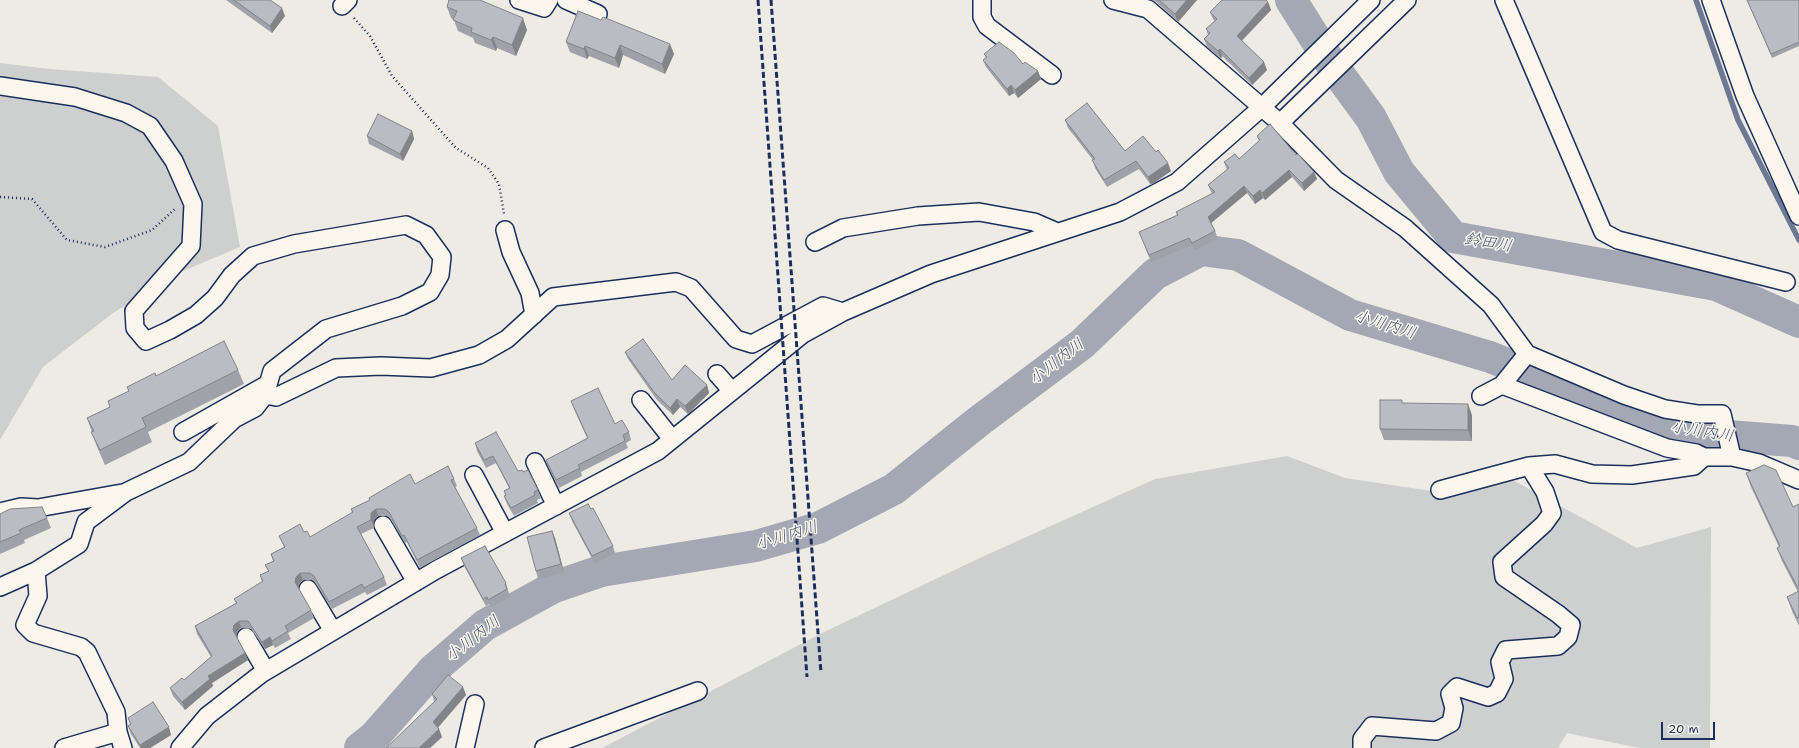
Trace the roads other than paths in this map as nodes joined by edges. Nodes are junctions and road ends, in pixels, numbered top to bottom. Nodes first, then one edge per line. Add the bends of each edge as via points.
1 (519, 0) edge
2 (549, 0) edge
3 (566, 0) edge
4 (982, 0) edge
5 (1113, 0) edge
6 (1371, 0) edge
7 (1407, 0) edge
8 (1504, 0) edge
9 (1711, 0) edge
10 (598, 14) dead end
11 (1052, 75) dead end
12 (0, 86) edge
13 (1261, 108) junction
14 (1280, 123) junction
15 (1799, 216) edge
16 (505, 230) road end
17 (1057, 232) junction
18 (815, 242) dead end
19 (1786, 282) dead end
20 (844, 312) junction
21 (534, 315) junction
22 (1526, 356) junction
23 (717, 374) dead end
24 (1502, 385) junction
25 (267, 389) junction
26 (732, 390) junction
27 (1481, 396) dead end
28 (641, 400) dead end
29 (183, 432) dead end
30 (672, 439) junction
31 (1732, 456) junction
32 (1704, 457) junction
33 (535, 462) dead end
34 (1529, 466) junction
35 (474, 475) dead end
36 (1799, 480) edge
37 (1440, 490) dead end
38 (126, 492) junction
39 (556, 506) junction
40 (0, 512) edge
41 (383, 525) dead end
42 (505, 533) junction
43 (36, 571) junction
44 (416, 582) junction
45 (0, 587) edge
46 (308, 589) dead end
47 (333, 631) junction
48 (246, 637) dead end
49 (266, 671) junction
50 (698, 691) dead end
51 (474, 704) dead end
52 (118, 732) junction
53 (64, 748) edge
54 (123, 748) edge
55 (180, 748) edge
56 (465, 748) edge
57 (544, 748) edge
58 (1362, 748) edge

1 - 2 street via 544,8
3 - 10 street
4 - 11 street via 982,17 987,26
5 - 13 street via 1148,9
6 - 13 street
7 - 14 street
8 - 19 street via 1603,232 1618,240
9 - 15 street via 1745,96
12 - 25 street via 74,97 126,113 150,126 174,161 193,204 191,246 134,311 135,328 146,341 196,315 253,256 294,244 406,225 426,235 442,257 440,275 430,292 402,306 326,329 272,370
13 - 14 street
13 - 17 street via 1176,182 1120,212
14 - 22 street via 1336,180 1404,228 1491,305
16 - 21 street via 530,293
17 - 18 street via 1034,222 979,212 918,216 843,228
17 - 20 street via 931,274
20 - 21 street via 822,306 752,344 736,339 691,288 676,282 553,297
20 - 26 street via 803,334
21 - 25 street via 507,339 479,355 431,368 336,368 276,397
22 - 24 street
22 - 31 street via 1665,409 1697,414 1722,414
23 - 26 street
24 - 27 street
24 - 32 street via 1668,448
25 - 29 street
25 - 38 street via 255,408 234,419 189,462
26 - 30 street
28 - 30 street
30 - 39 street via 658,451
31 - 32 street
31 - 36 street via 1759,463
32 - 34 street via 1694,466 1632,475 1592,474 1555,464
33 - 39 street
34 - 37 street
34 - 58 street via 1545,492 1552,513 1544,524 1502,562 1504,577 1571,625 1568,637 1558,646 1506,650 1500,662 1504,679 1497,694 1488,697 1458,688 1450,694 1454,708 1451,723 1446,726 1436,731 1372,726 1362,739
35 - 42 street
38 - 40 street via 38,508 21,507
38 - 43 street via 86,522 79,544
39 - 42 street
41 - 44 street
42 - 44 street
43 - 45 street
43 - 52 street via 38,596 25,626 33,633 80,647 87,652 116,712
44 - 47 street
46 - 47 street
47 - 49 street
48 - 49 street
49 - 55 street via 207,716
50 - 57 street
51 - 56 street
52 - 53 street
52 - 54 street

